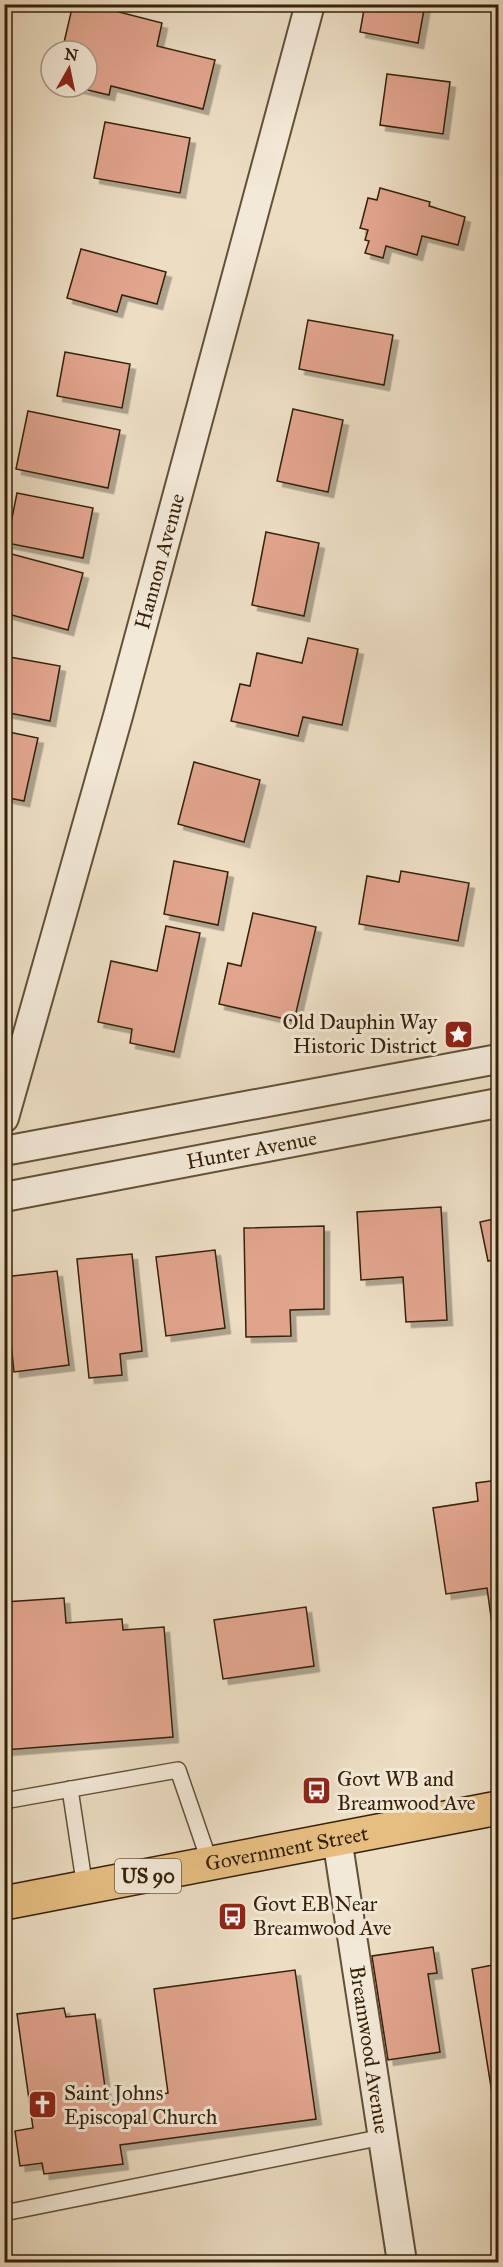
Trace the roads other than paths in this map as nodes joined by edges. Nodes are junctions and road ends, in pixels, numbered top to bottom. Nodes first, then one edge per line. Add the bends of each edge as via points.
1 (310, 4) edge
2 (498, 1059) edge
3 (498, 1103) edge
4 (4, 1118) edge
5 (4, 1151) edge
6 (4, 1197) edge
7 (70, 1789) junction
8 (4, 1801) edge
9 (498, 1808) edge
10 (337, 1839) junction
11 (210, 1863) junction
12 (85, 1888) junction
13 (4, 1903) edge
14 (382, 2137) junction
15 (4, 2213) edge
16 (402, 2262) edge

1 - 4 street, Hannon Avenue via 121,704
2 - 5 street
3 - 6 street, Hunter Avenue
7 - 8 lane
7 - 11 lane via 178,1770
7 - 12 lane
9 - 10 main road, Government Street / US 90
10 - 11 main road, Government Street / US 90
10 - 14 street, Breamwood Avenue
11 - 12 main road, Government Street / US 90
12 - 13 main road, Government Street / US 90
14 - 15 lane
14 - 16 street, Breamwood Avenue

